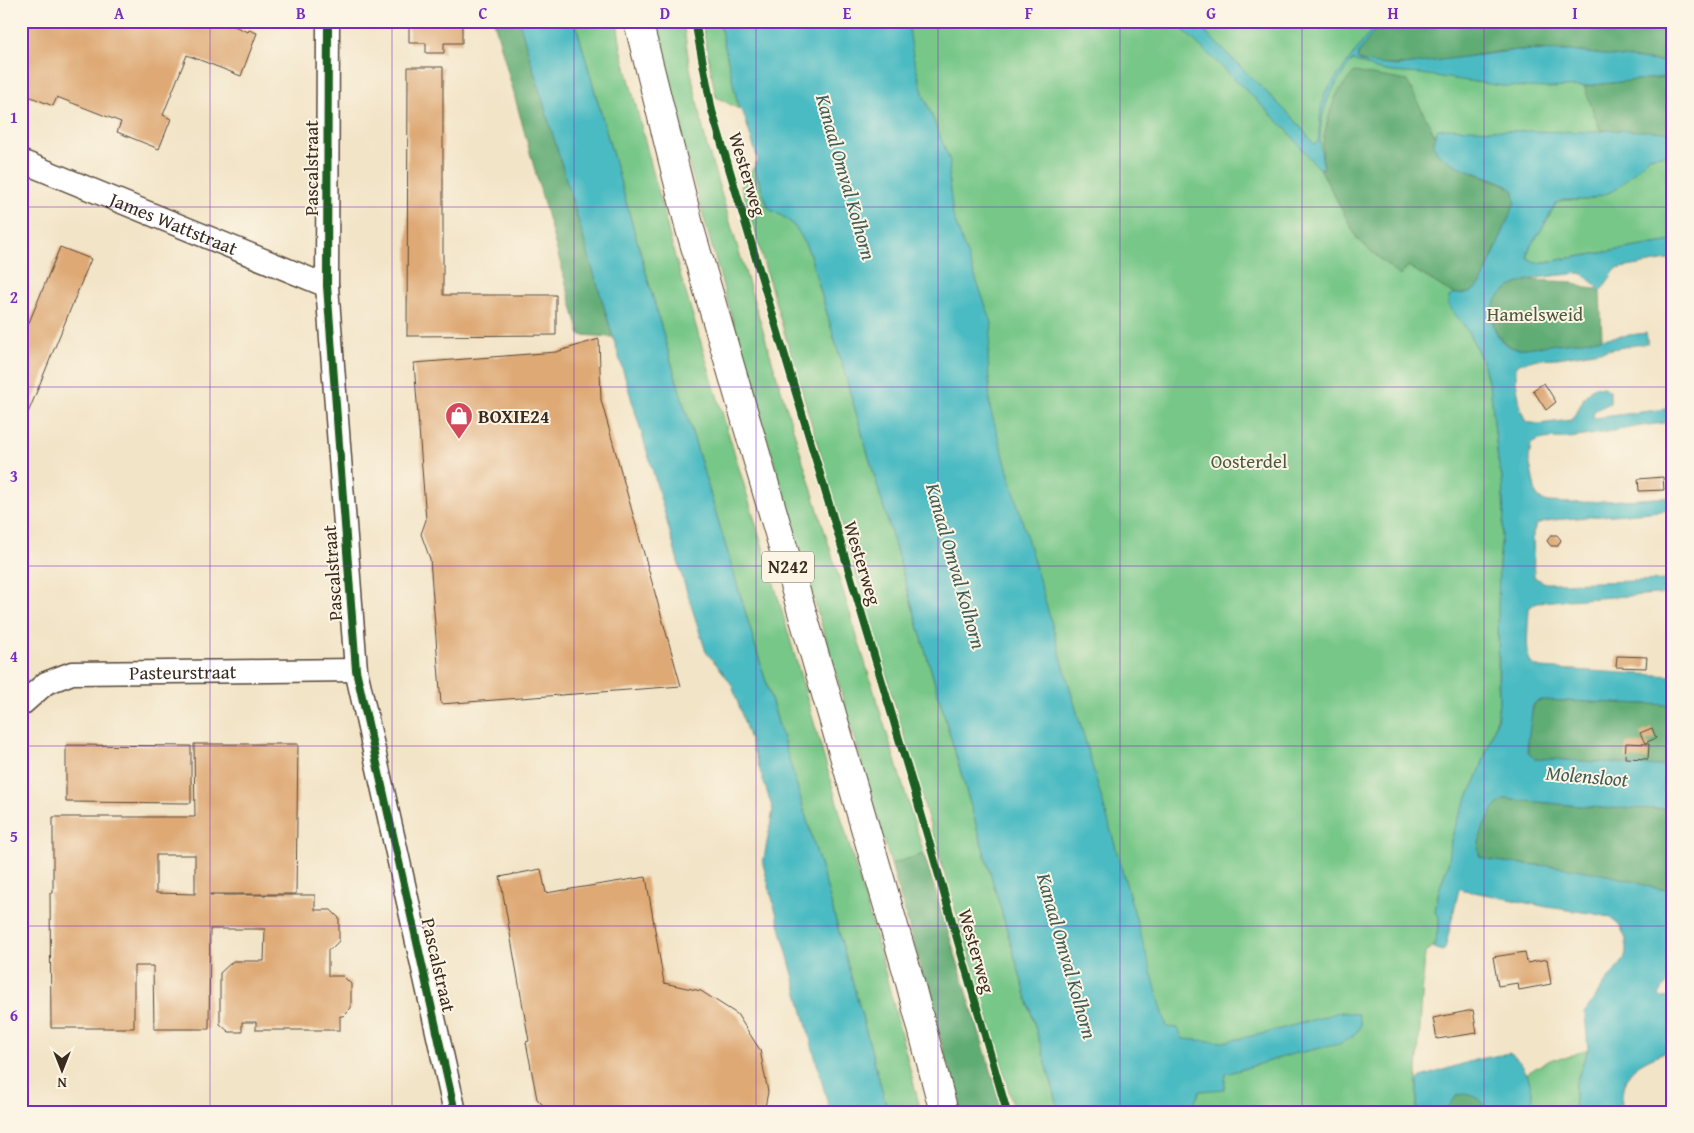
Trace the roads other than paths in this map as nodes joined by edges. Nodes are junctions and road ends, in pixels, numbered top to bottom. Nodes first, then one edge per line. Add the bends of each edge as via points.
1 (328, 21) edge
2 (638, 21) edge
3 (21, 161) edge
4 (328, 286) junction
5 (356, 670) junction
6 (21, 706) edge
7 (455, 1112) edge
8 (944, 1112) edge

1 - 4 street, Pascalstraat
2 - 8 main road, N242 via 690,229 907,971
3 - 4 street, James Wattstraat
4 - 5 street, Pascalstraat
5 - 6 street, Pasteurstraat via 72,673 46,682
5 - 7 street, Pascalstraat

